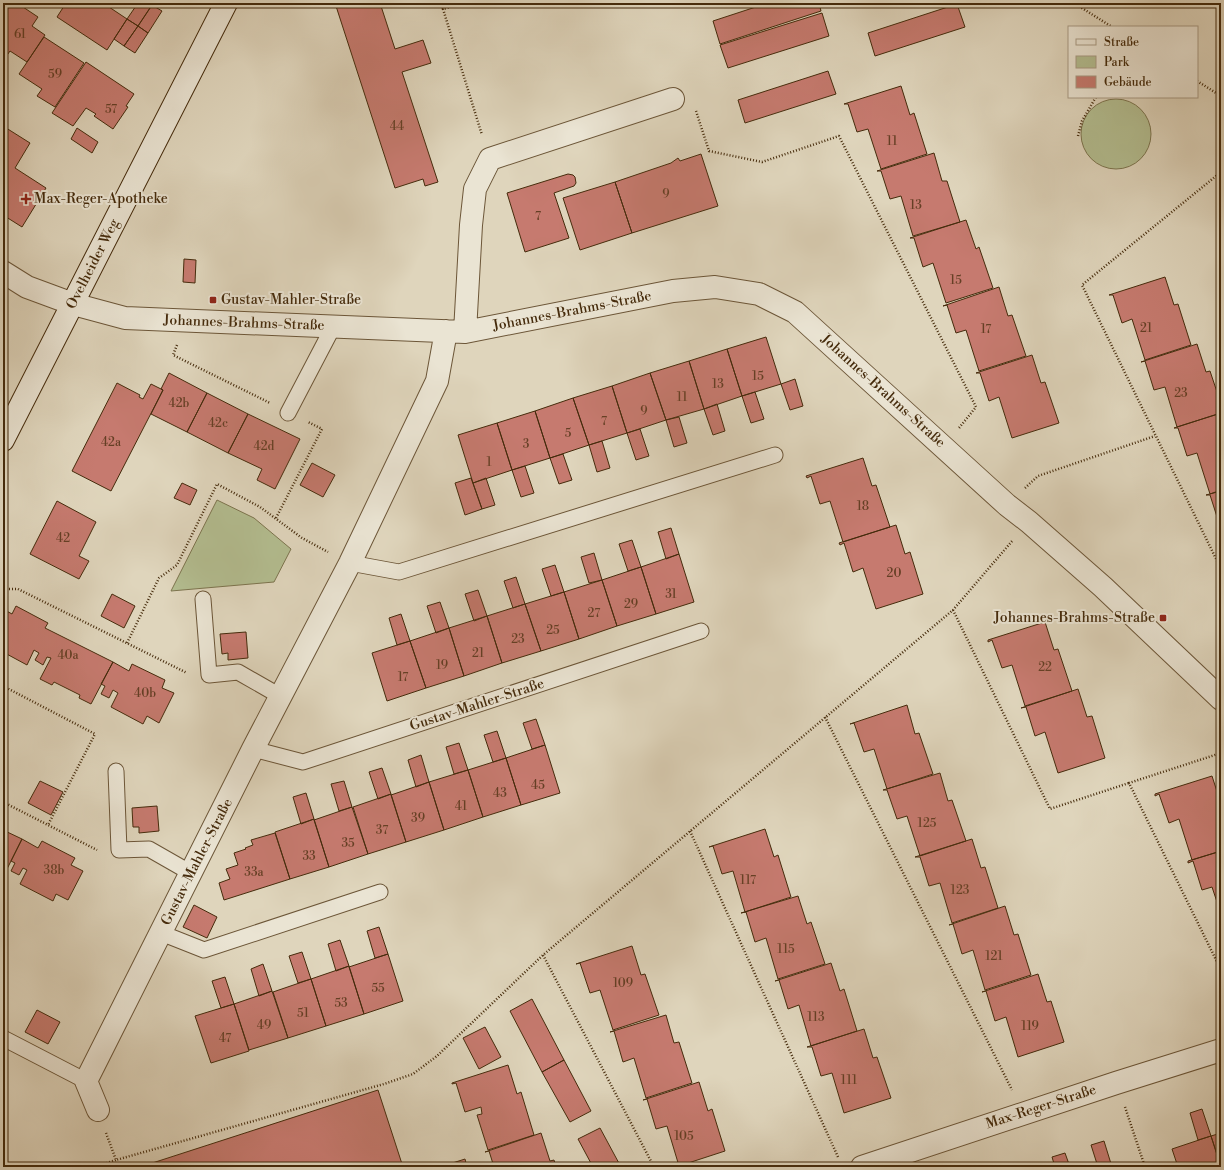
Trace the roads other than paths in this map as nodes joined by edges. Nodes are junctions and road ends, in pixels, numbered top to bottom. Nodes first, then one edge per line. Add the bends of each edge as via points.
1 (226, 3) edge
2 (673, 99) dead end
3 (3, 272) edge
4 (73, 304) junction
5 (333, 327) junction
6 (456, 331) junction
7 (288, 412) road end
8 (3, 440) edge
9 (775, 455) dead end
10 (350, 563) junction
11 (203, 598) dead end
12 (701, 631) dead end
13 (280, 696) junction
14 (1221, 699) edge
15 (253, 749) junction
16 (116, 771) dead end
17 (191, 873) junction
18 (380, 892) dead end
19 (161, 933) junction
20 (3, 1038) edge
21 (1221, 1050) edge
22 (86, 1081) junction
23 (98, 1110) road end
24 (862, 1167) edge

1 - 4 street, Ovelheider Weg
2 - 6 street via 490,159 475,189
3 - 4 street, Johannes-Brahms-Straße via 27,287
4 - 5 street, Johannes-Brahms-Straße via 125,318
4 - 8 street, Ovelheider Weg
5 - 6 street, Johannes-Brahms-Straße
5 - 7 lane
6 - 10 street, Gustav-Mahler-Straße via 437,381
6 - 14 street, Johannes-Brahms-Straße via 673,291 715,287 759,294 795,312 1007,505 1103,587
9 - 10 lane via 399,572
10 - 13 street, Gustav-Mahler-Straße
11 - 13 lane via 208,675 238,672
12 - 15 lane, Gustav-Mahler-Straße via 302,762
13 - 15 street, Gustav-Mahler-Straße
15 - 17 street, Gustav-Mahler-Straße
16 - 17 lane via 119,850 148,849
17 - 19 street, Gustav-Mahler-Straße
18 - 19 lane, Gustav-Mahler-Straße via 204,950
19 - 22 street, Gustav-Mahler-Straße
20 - 22 lane
21 - 24 street, Max-Reger-Straße via 1116,1082
22 - 23 street

